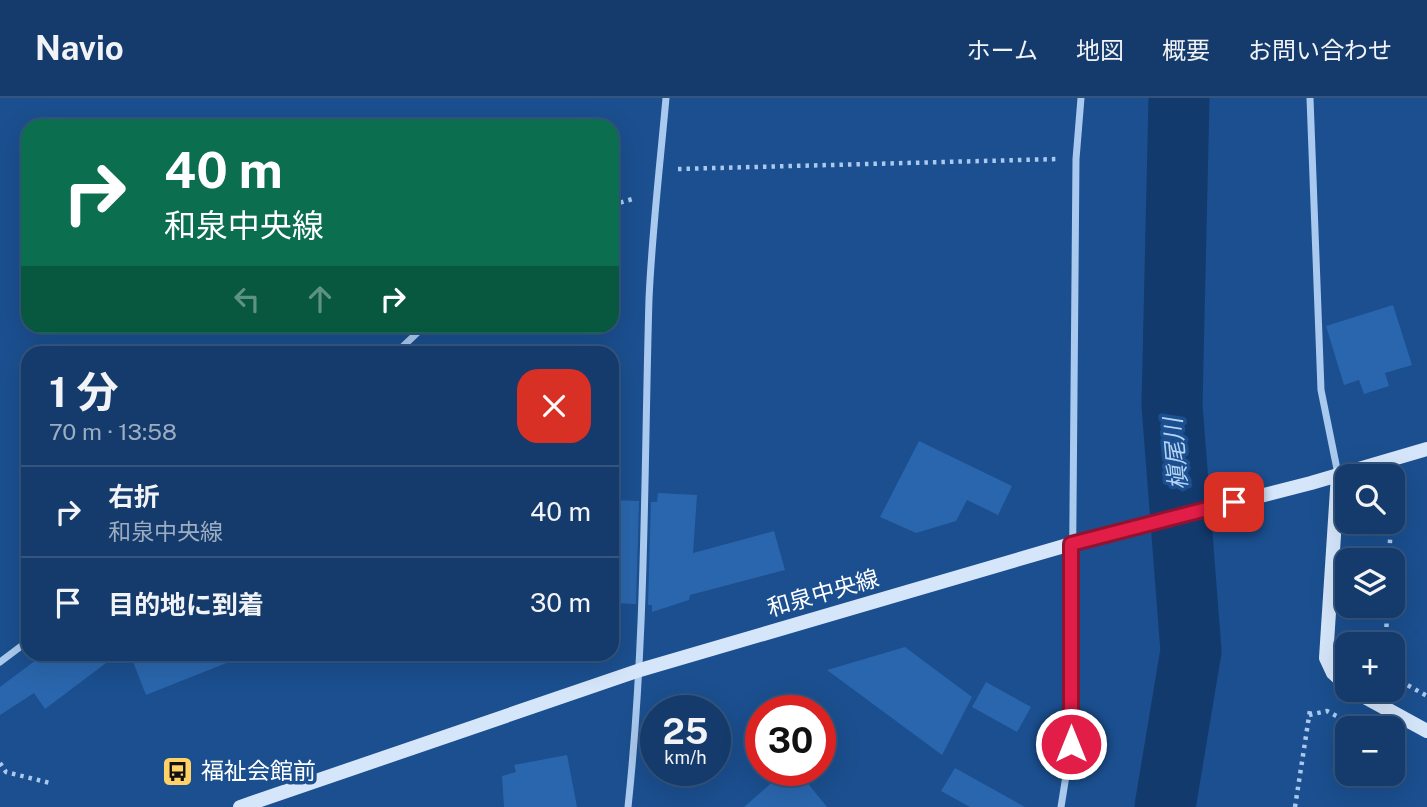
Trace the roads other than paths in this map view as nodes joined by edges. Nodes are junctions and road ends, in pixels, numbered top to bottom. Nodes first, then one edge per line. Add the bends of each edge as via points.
1 (666, 98) edge
2 (1081, 98) edge
3 (1310, 98) edge
4 (417, 333) dead end
5 (404, 346) edge
6 (1427, 449) edge
7 (1336, 464) edge
8 (1374, 464) edge
9 (1335, 475) edge
10 (1336, 534) edge
11 (1076, 542) junction
12 (21, 646) edge
13 (0, 662) edge
14 (640, 670) junction
15 (1335, 675) edge
16 (1375, 702) edge
17 (1427, 731) edge
18 (240, 807) edge
19 (628, 807) edge
20 (1061, 807) edge

1 - 14 street via 649,296
2 - 11 street via 1076,159
3 - 7 street via 1321,390
4 - 5 street
6 - 8 street, 和泉中央線
9 - 11 street, 和泉中央線
10 - 15 street via 1326,658
11 - 14 street, 和泉中央線
11 - 20 street via 1071,744
12 - 13 street
14 - 18 street, 和泉中央線
14 - 19 street
16 - 17 street

